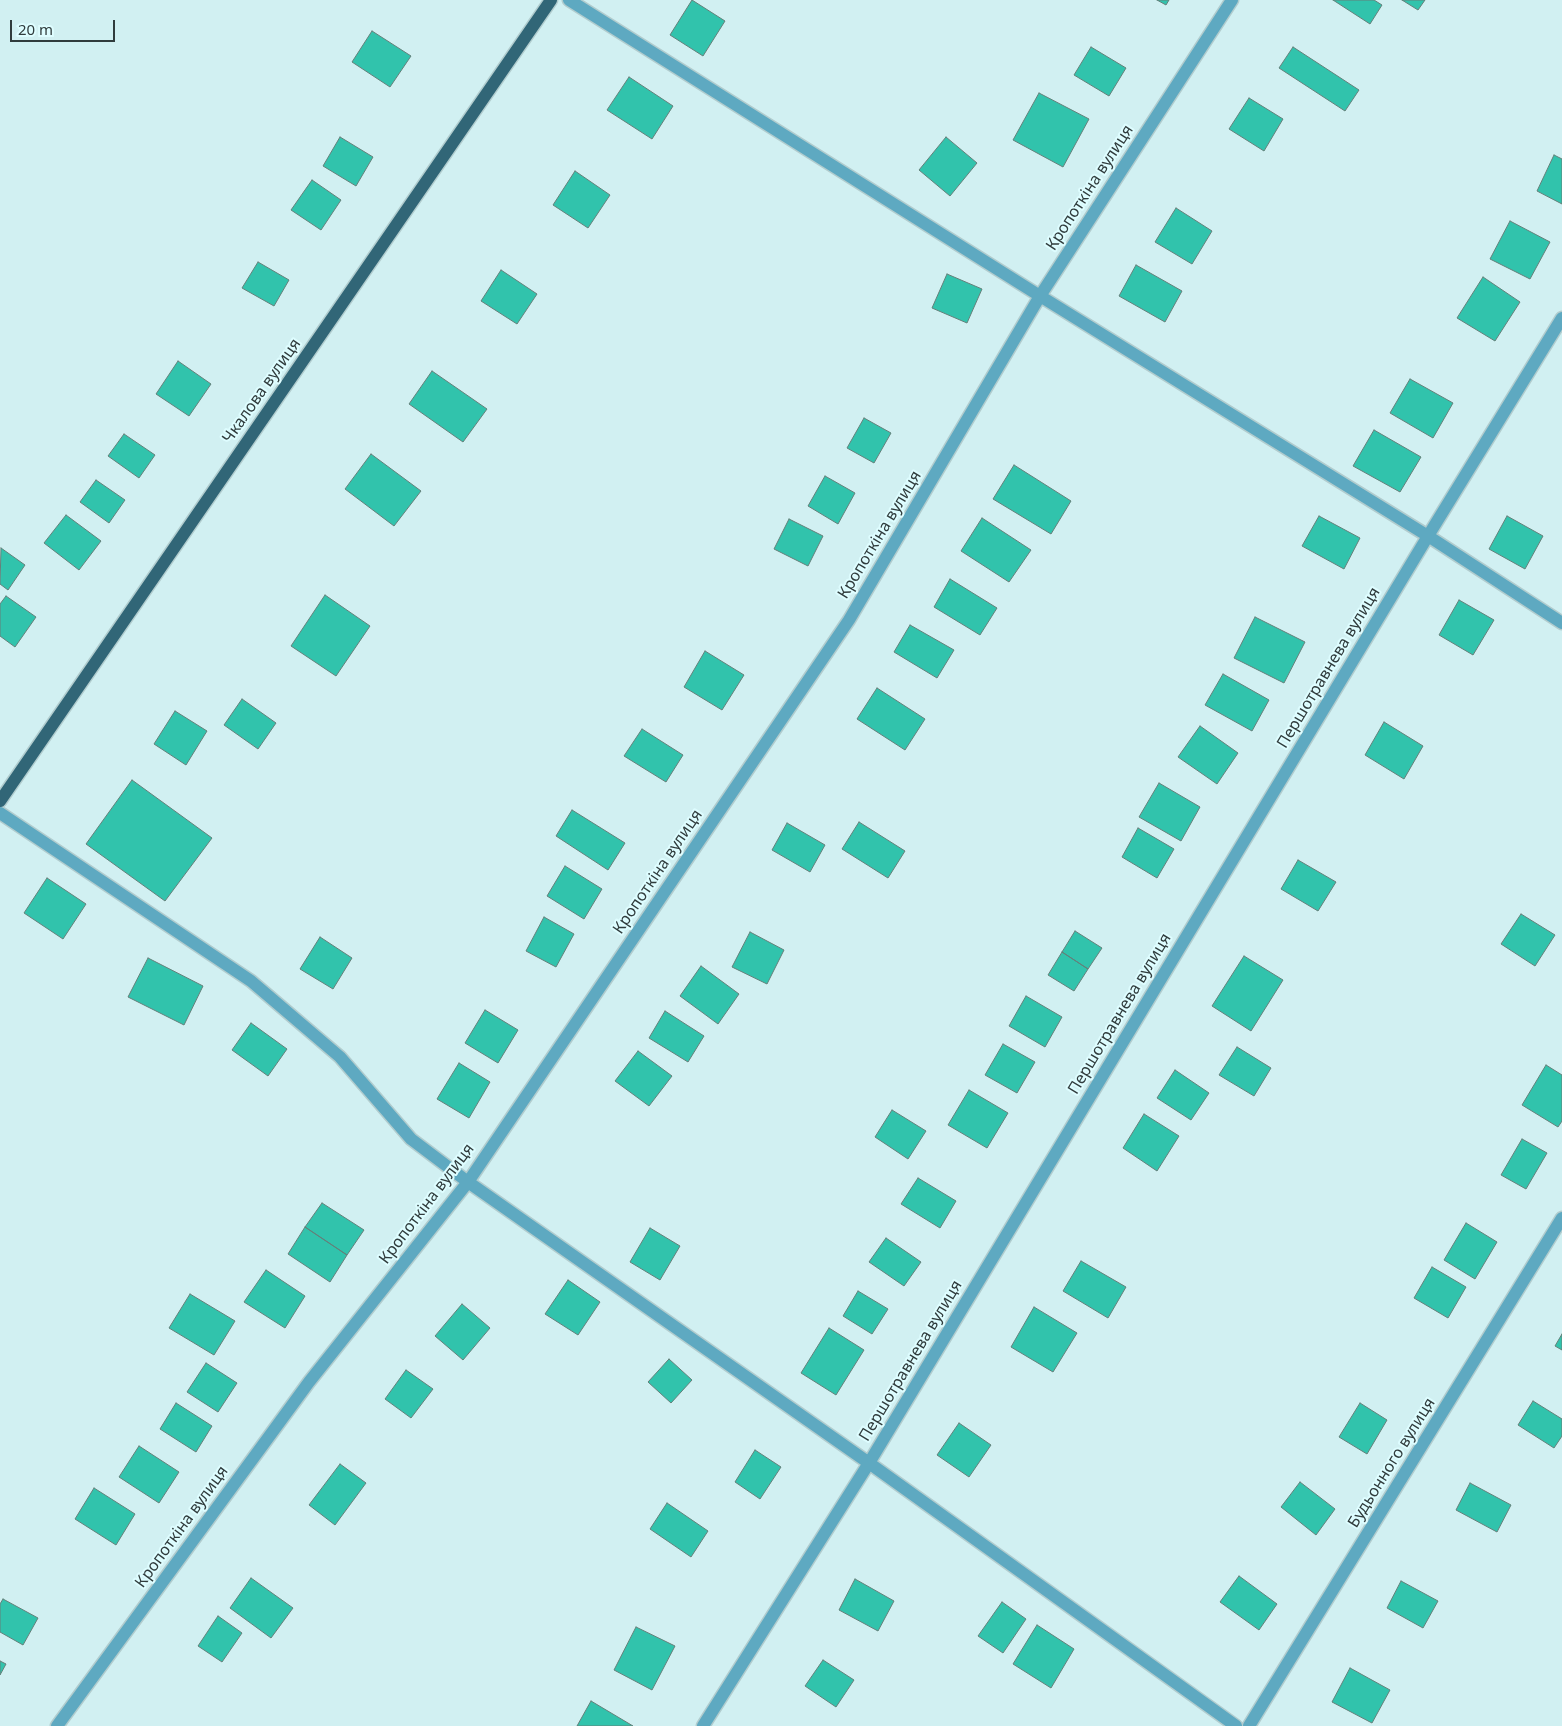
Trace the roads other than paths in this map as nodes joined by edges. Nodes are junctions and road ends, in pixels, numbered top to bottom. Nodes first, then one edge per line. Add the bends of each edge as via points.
1 (550, 0) edge
2 (569, 0) edge
3 (1232, 0) edge
4 (1040, 296) junction
5 (1562, 318) edge
6 (1428, 536) junction
7 (1562, 623) edge
8 (0, 801) edge
9 (0, 813) edge
10 (468, 1182) junction
11 (1562, 1218) edge
12 (869, 1462) junction
13 (57, 1726) edge
14 (703, 1726) edge
15 (1236, 1726) edge
16 (1249, 1726) edge

1 - 8 main road, Чкалова вулиця
2 - 4 street
3 - 4 street, Кропоткіна вулиця
4 - 6 street
4 - 10 street, Кропоткіна вулиця via 849,620
5 - 6 street, Першотравнева вулиця
6 - 7 street
6 - 12 street, Першотравнева вулиця
9 - 10 street via 251,981 340,1057 411,1138
10 - 12 street
10 - 13 street, Кропоткіна вулиця via 309,1382
11 - 16 street, Будьонного вулиця
12 - 14 street, Першотравнева вулиця
12 - 15 street

